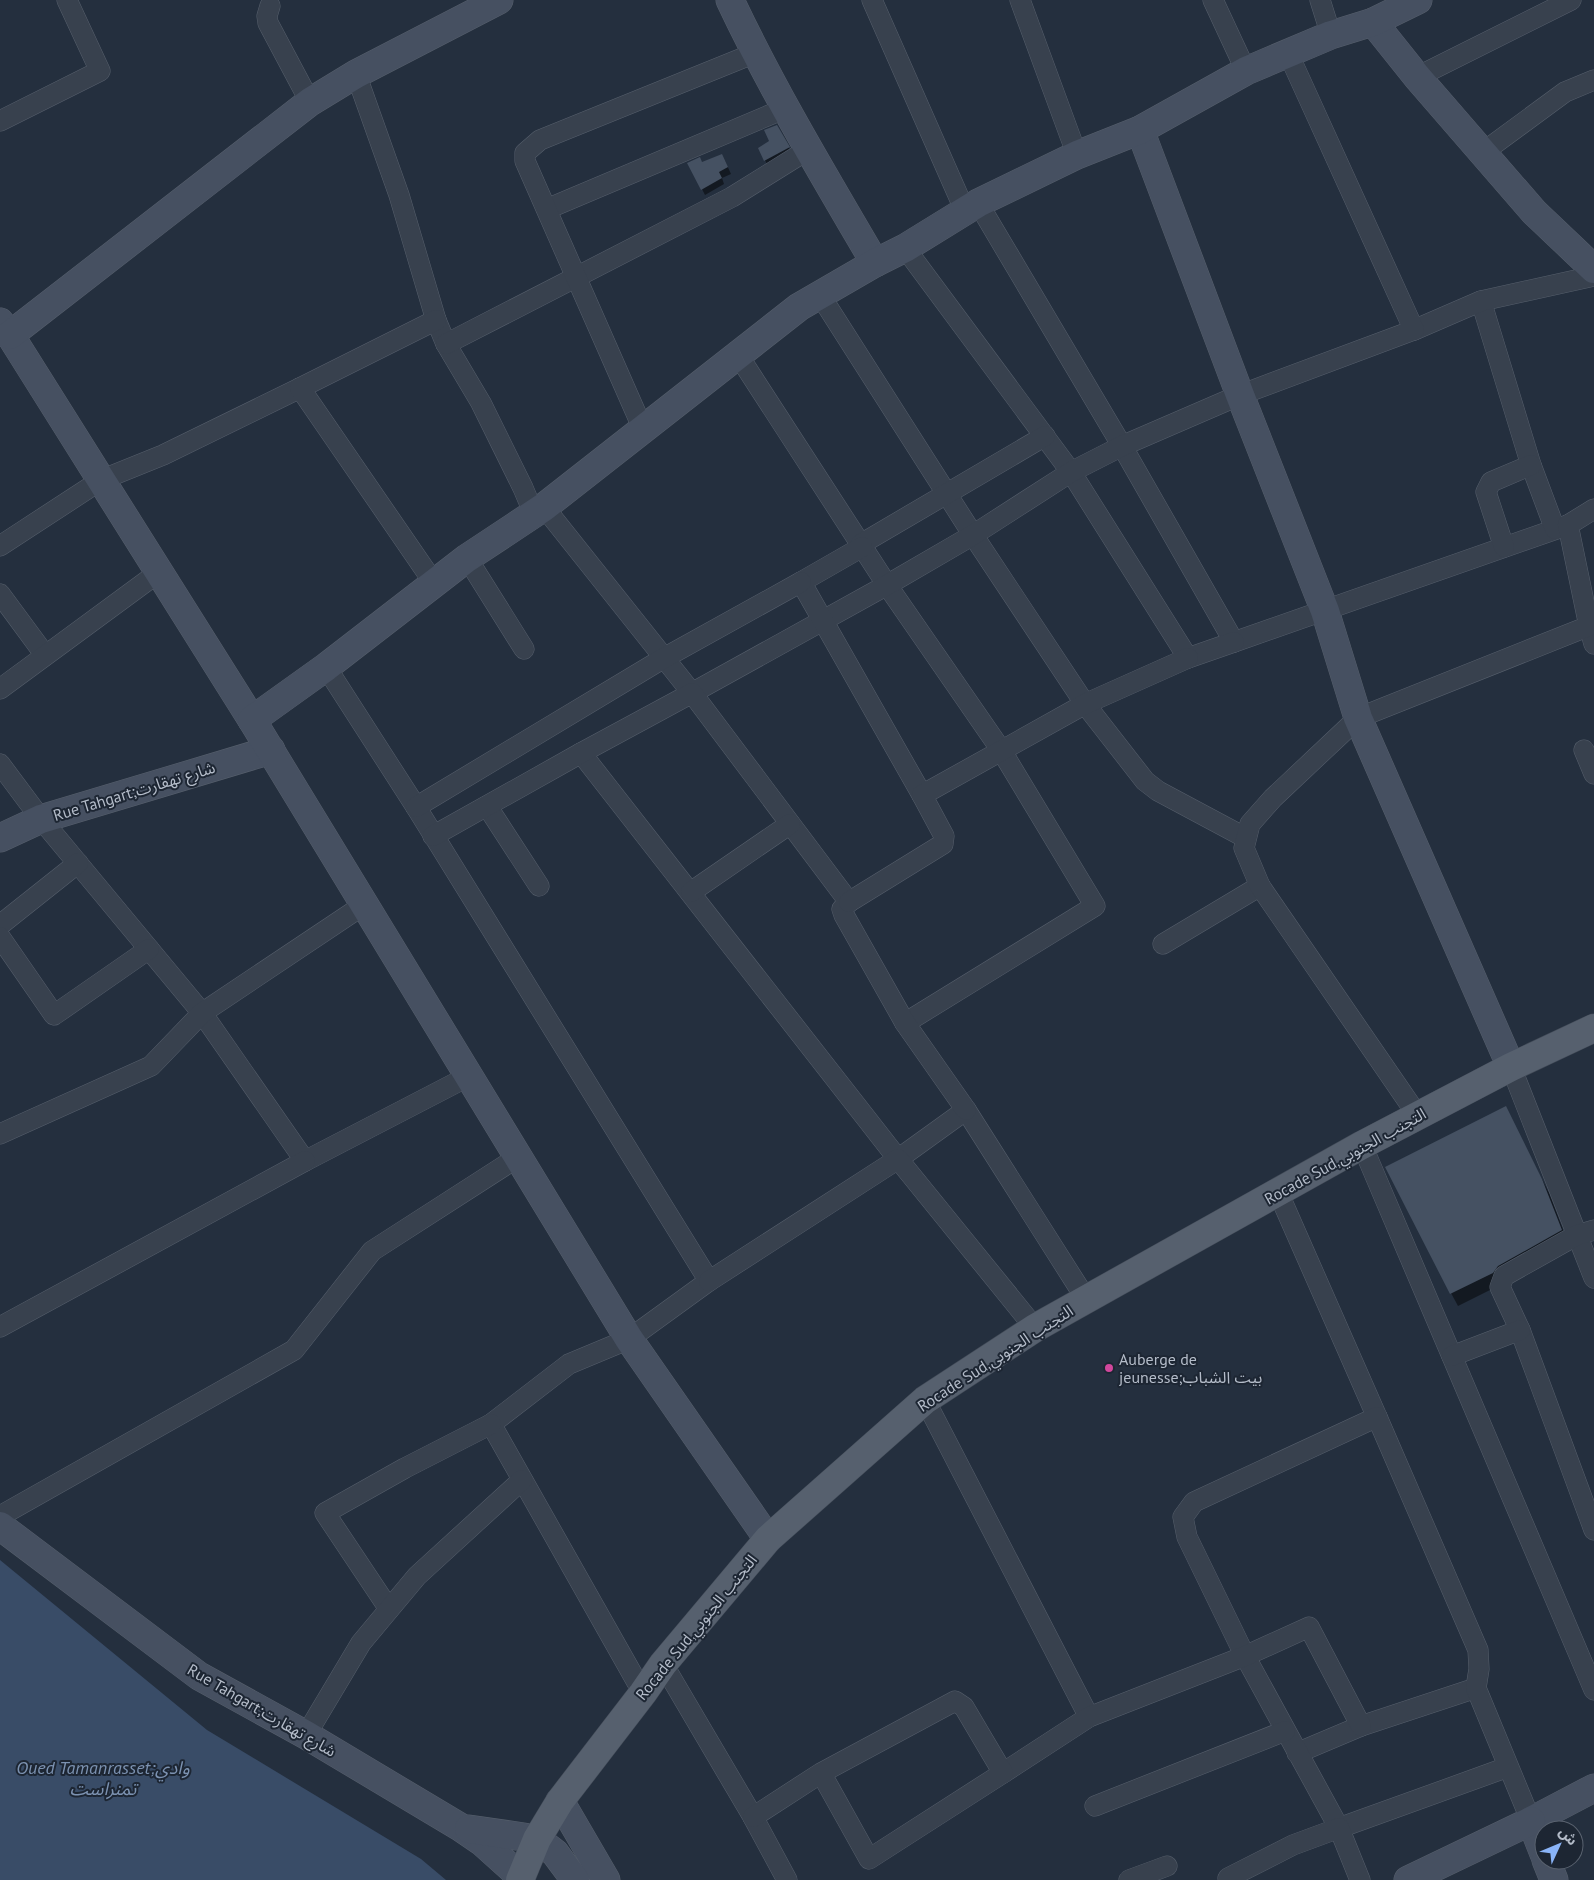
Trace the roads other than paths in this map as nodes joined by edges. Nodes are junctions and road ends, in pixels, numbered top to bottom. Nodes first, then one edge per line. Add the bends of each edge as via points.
1 (67, 0) edge
2 (499, 0) edge
3 (730, 0) edge
4 (872, 0) edge
5 (1020, 0) edge
6 (1213, 0) edge
7 (1320, 0) edge
8 (1418, 0) edge
9 (1572, 0) edge
10 (270, 6) dead end
11 (1373, 22) junction
12 (1331, 35) junction
13 (1288, 52) junction
14 (755, 53) junction
15 (1246, 71) junction
16 (356, 74) junction
17 (1417, 77) junction
18 (1594, 80) edge
19 (310, 102) junction
20 (786, 108) junction
21 (0, 121) edge
22 (1140, 130) junction
23 (808, 149) junction
24 (1482, 153) junction
25 (1077, 155) junction
26 (972, 207) junction
27 (547, 209) junction
28 (905, 248) junction
29 (875, 262) junction
30 (1594, 270) edge
31 (1594, 276) edge
32 (577, 277) junction
33 (820, 295) junction
34 (1481, 301) junction
35 (436, 320) junction
36 (3, 327) edge
37 (1414, 330) junction
38 (446, 344) junction
39 (738, 355) junction
40 (300, 388) junction
41 (1240, 395) junction
42 (643, 429) junction
43 (1045, 436) junction
44 (1122, 446) junction
45 (1531, 465) junction
46 (1071, 472) junction
47 (101, 480) junction
48 (947, 492) junction
49 (1594, 509) edge
50 (539, 510) junction
51 (1562, 527) junction
52 (973, 535) junction
53 (0, 546) edge
54 (862, 546) junction
55 (1504, 547) junction
56 (467, 558) junction
57 (159, 572) junction
58 (801, 582) junction
59 (434, 583) junction
60 (887, 585) junction
61 (0, 594) edge
62 (1324, 611) junction
63 (824, 620) junction
64 (1591, 634) edge
65 (1234, 642) junction
66 (524, 649) dead end
67 (45, 655) junction
68 (664, 658) junction
69 (1188, 658) junction
70 (326, 666) junction
71 (0, 689) edge
72 (692, 693) junction
73 (1085, 704) junction
74 (1358, 718) junction
75 (252, 720) junction
76 (271, 750) junction
77 (1001, 750) junction
78 (1584, 750) dead end
79 (581, 752) junction
80 (0, 764) edge
81 (1594, 774) edge
82 (922, 794) junction
83 (487, 806) junction
84 (416, 808) junction
85 (40, 819) junction
86 (790, 824) junction
87 (433, 836) junction
88 (0, 838) edge
89 (1246, 838) junction
90 (78, 863) junction
91 (540, 886) dead end
92 (1260, 886) junction
93 (691, 892) junction
94 (848, 902) junction
95 (365, 904) junction
96 (0, 925) edge
97 (0, 937) edge
98 (1164, 944) dead end
99 (149, 949) junction
100 (202, 1013) junction
101 (905, 1022) junction
102 (1594, 1028) edge
103 (1511, 1067) junction
104 (469, 1076) junction
105 (966, 1110) junction
106 (1418, 1116) junction
107 (0, 1134) edge
108 (1362, 1145) junction
109 (518, 1157) junction
110 (898, 1159) junction
111 (306, 1160) junction
112 (1278, 1192) junction
113 (1586, 1232) edge
114 (1594, 1278) edge
115 (709, 1281) junction
116 (1086, 1299) junction
117 (0, 1327) edge
118 (1035, 1328) junction
119 (1520, 1330) junction
120 (629, 1339) junction
121 (1452, 1356) junction
122 (925, 1400) junction
123 (1377, 1418) junction
124 (491, 1424) junction
125 (522, 1480) junction
126 (0, 1516) edge
127 (0, 1526) edge
128 (1594, 1530) edge
129 (768, 1539) junction
130 (389, 1609) junction
131 (1245, 1656) junction
132 (663, 1664) junction
133 (1476, 1688) junction
134 (1594, 1690) edge
135 (642, 1693) junction
136 (1089, 1718) junction
137 (1361, 1726) junction
138 (1285, 1731) junction
139 (306, 1735) junction
140 (1297, 1753) junction
141 (1508, 1767) junction
142 (821, 1773) junction
143 (1003, 1773) junction
144 (1594, 1788) edge
145 (560, 1801) junction
146 (1094, 1806) dead end
147 (753, 1817) junction
148 (1531, 1821) junction
149 (460, 1827) junction
150 (1339, 1828) junction
151 (1534, 1829) edge
152 (537, 1839) junction
153 (1167, 1866) dead end
154 (1228, 1878) dead end
155 (520, 1879) edge
156 (575, 1880) edge
157 (606, 1880) edge
158 (787, 1880) edge
159 (1129, 1880) edge
160 (1360, 1880) edge
161 (1408, 1880) edge

1 - 21 street via 100,71
2 - 16 street
3 - 14 street
4 - 26 street
5 - 25 street
6 - 15 street
7 - 12 street
8 - 11 street
9 - 17 street
10 - 19 street via 268,23
11 - 12 street
11 - 17 street
12 - 13 street
13 - 15 street
13 - 37 street
14 - 20 street
14 - 27 street via 540,140 525,153 525,161
15 - 22 street
16 - 19 street
16 - 35 street via 399,195
17 - 24 street
18 - 24 street via 1565,92
19 - 36 street
20 - 23 street
20 - 27 street
22 - 25 street
22 - 41 street
23 - 29 street
23 - 32 street via 732,196
24 - 30 street via 1534,212
25 - 26 street
26 - 28 street
26 - 44 street
27 - 32 street
28 - 29 street
28 - 43 street
29 - 33 street
31 - 34 street
32 - 38 street
32 - 42 street
33 - 39 street via 798,307
33 - 48 street
34 - 37 street
34 - 45 street
35 - 38 street
35 - 40 street
36 - 47 street
37 - 41 street
38 - 50 street via 481,403 523,488
39 - 42 street
39 - 54 street
40 - 47 street via 162,456
40 - 59 street
41 - 44 street
41 - 62 street
42 - 50 street
43 - 46 street
43 - 48 street
44 - 46 street
44 - 65 street
45 - 51 street
45 - 55 street via 1491,482 1486,492
46 - 52 street
46 - 69 street
47 - 53 street
47 - 57 street
48 - 52 street
48 - 54 street
49 - 51 street
50 - 56 street
50 - 68 street
51 - 55 street
51 - 64 street
52 - 60 street
52 - 73 street
54 - 58 street
54 - 60 street
55 - 62 street
56 - 59 street
56 - 66 street
57 - 67 street
57 - 75 street
58 - 63 street
58 - 68 street
59 - 70 street
60 - 63 street
60 - 77 street
61 - 67 street
62 - 65 street
62 - 74 street
63 - 72 street
63 - 82 street
64 - 74 street
65 - 69 street
67 - 71 street
68 - 72 street
68 - 84 street
69 - 73 street
70 - 75 street
70 - 84 street
72 - 79 street
72 - 86 street
73 - 77 street
73 - 89 street via 1145,781
74 - 89 street via 1273,798 1250,824
74 - 103 street
75 - 76 street
76 - 85 street, Rue Tahgart;شارع تهقارت
76 - 95 street
77 - 82 street
77 - 101 street via 1095,906
78 - 81 street
79 - 83 street
79 - 93 street
80 - 85 street
82 - 94 street via 944,836 943,844
83 - 87 street
83 - 91 street
84 - 87 street
85 - 88 street, Rue Tahgart;شارع تهقارت
85 - 90 street
86 - 93 street
86 - 94 street
87 - 115 street
89 - 92 street via 1244,848
90 - 96 street
90 - 99 street
92 - 98 street
92 - 106 street
93 - 110 street
94 - 101 street via 842,909 844,915
95 - 100 street
95 - 104 street
97 - 99 street via 54,1015
99 - 100 street
100 - 107 street via 151,1066
100 - 111 street
101 - 105 street
102 - 103 main road, Rocade Sud,التجنب الجنوبي
103 - 106 main road, Rocade Sud,التجنب الجنوبي
103 - 113 street
104 - 109 street
104 - 111 street
105 - 110 street
105 - 116 street
106 - 108 main road, Rocade Sud,التجنب الجنوبي
108 - 112 main road, Rocade Sud,التجنب الجنوبي
108 - 121 street
109 - 120 street
109 - 126 street via 372,1251 294,1350
110 - 115 street
110 - 118 street
111 - 117 street
112 - 116 main road, Rocade Sud,التجنب الجنوبي
112 - 123 street
113 - 114 street
113 - 119 street via 1504,1276 1500,1286
115 - 120 street
116 - 118 main road, Rocade Sud,التجنب الجنوبي
118 - 122 main road, Rocade Sud,التجنب الجنوبي
119 - 121 street
119 - 128 street
120 - 124 street via 569,1364
120 - 129 street
121 - 134 street
122 - 129 main road, Rocade Sud,التجنب الجنوبي
122 - 136 street
123 - 131 street via 1194,1502 1183,1517 1187,1537
123 - 133 street via 1478,1650
124 - 125 street
124 - 130 street via 325,1513
125 - 130 street via 416,1576
125 - 135 street
127 - 139 street, Rue Tahgart;شارع تهقارت via 198,1676
129 - 132 main road, Rocade Sud,التجنب الجنوبي
130 - 139 street via 361,1643
131 - 136 street
131 - 137 street via 1309,1627
131 - 138 street
132 - 135 main road, Rocade Sud,التجنب الجنوبي
132 - 147 street
133 - 137 street
133 - 141 street
135 - 145 main road, Rocade Sud,التجنب الجنوبي
136 - 143 street
137 - 140 street
138 - 140 street
138 - 146 street
139 - 149 street, Rue Tahgart;شارع تهقارت
140 - 150 street
141 - 148 street
141 - 150 street
142 - 143 street via 955,1701 964,1707
142 - 143 street via 869,1859
142 - 147 street
144 - 148 street
145 - 152 main road, Rocade Sud,التجنب الجنوبي
145 - 157 street
147 - 158 street
148 - 151 street
148 - 161 street
149 - 152 street, Rue Tahgart;شارع تهقارت
149 - 155 street, Rue Tahgart;شارع تهقارت via 495,1853
150 - 154 street via 1293,1845
150 - 160 street
152 - 155 main road, Rocade Sud,التجنب الجنوبي
152 - 156 street via 555,1854
153 - 159 street

